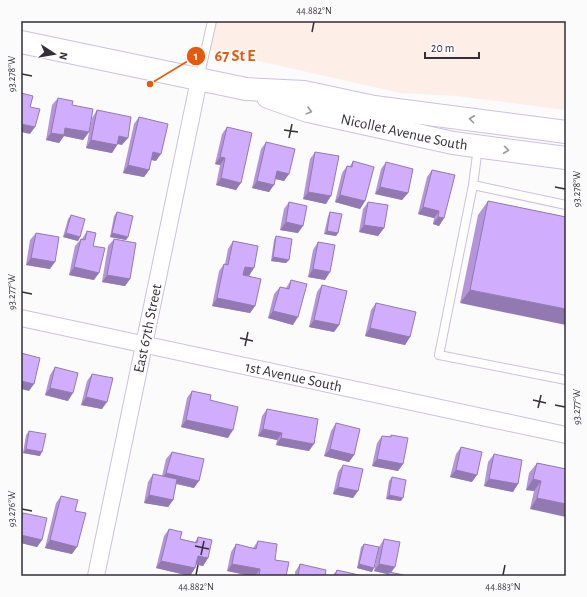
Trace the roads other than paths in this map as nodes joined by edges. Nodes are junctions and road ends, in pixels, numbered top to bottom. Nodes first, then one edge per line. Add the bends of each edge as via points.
1 (212, 21) edge
2 (21, 42) edge
3 (199, 80) junction
4 (246, 89) junction
5 (566, 132) edge
6 (478, 146) junction
7 (566, 158) edge
8 (473, 185) junction
9 (566, 205) edge
10 (21, 318) edge
11 (144, 344) junction
12 (566, 380) edge
13 (566, 435) edge
14 (96, 576) edge

1 - 3 lane
2 - 3 main road, Nicollet Avenue South
3 - 4 main road, Nicollet Avenue South
3 - 11 street, East 67th Street
5 -> 4 main road, Nicollet Avenue South via 374,107 304,92
4 -> 6 main road, Nicollet Avenue South via 308,111 453,143
6 -> 7 main road, Nicollet Avenue South
6 - 8 lane
8 - 9 lane
8 - 12 lane via 439,355
10 - 11 street, 1st Avenue South
11 - 13 street, 1st Avenue South
11 - 14 street, East 67th Street

